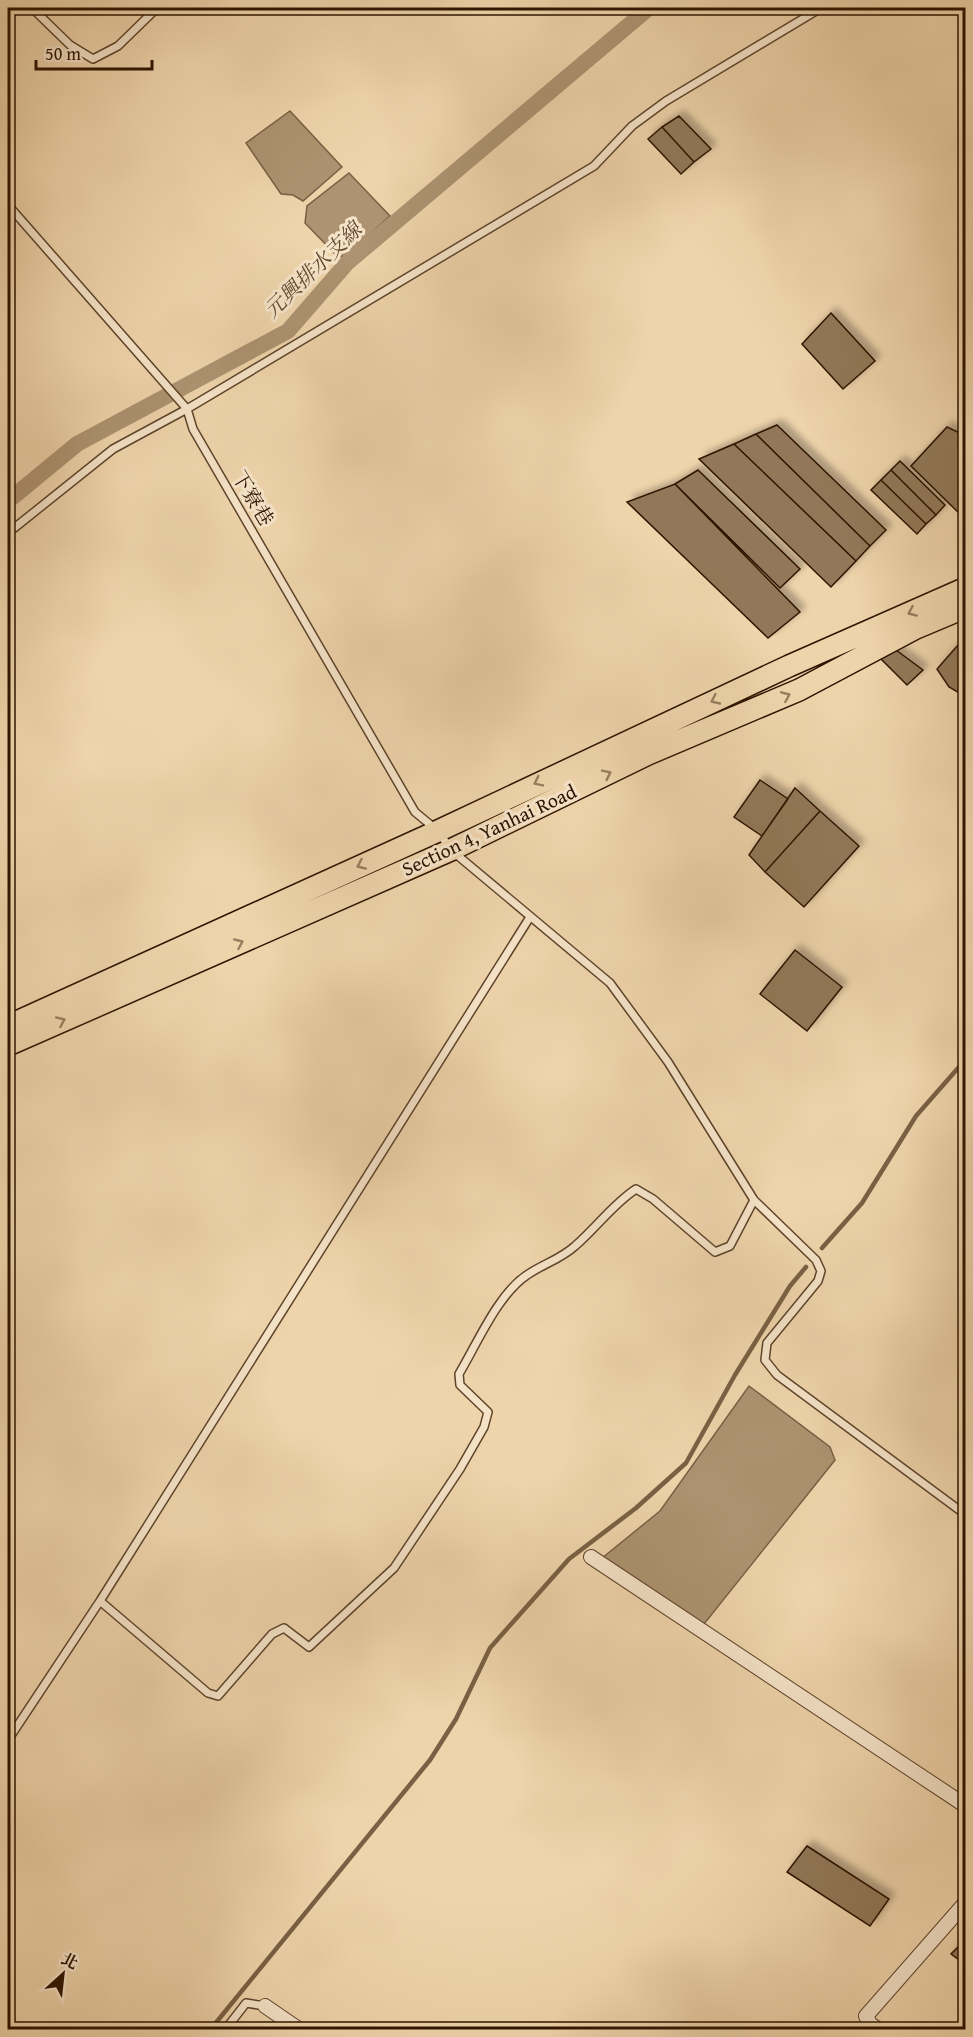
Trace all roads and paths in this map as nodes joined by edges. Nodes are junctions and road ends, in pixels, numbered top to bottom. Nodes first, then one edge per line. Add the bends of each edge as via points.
1 (32, 8) edge
2 (157, 8) edge
3 (821, 8) edge
4 (8, 205) edge
5 (187, 409) junction
6 (8, 533) edge
7 (966, 588) edge
8 (966, 607) edge
9 (438, 831) junction
10 (451, 850) junction
11 (530, 917) junction
12 (9, 1037) edge
13 (754, 1200) junction
14 (966, 1515) edge
15 (591, 1557) dead end
16 (100, 1601) junction
17 (8, 1740) edge
18 (966, 1806) edge
19 (966, 1902) edge
20 (265, 2006) joint
21 (225, 2030) edge
22 (300, 2030) edge
23 (879, 2030) edge

1 - 2 lane via 70,45 93,59 118,46
3 - 5 lane via 666,101 632,126 594,166
4 - 5 lane, 下寮巷
5 - 6 lane via 113,448
5 - 9 lane, 下寮巷 via 193,429 415,812
7 -> 9 main road, Section 4, Yanhai Road via 789,666
10 -> 8 main road, Section 4, Yanhai Road via 648,754 799,690 916,628
9 - 10 lane, 下寮巷
9 -> 12 main road, Section 4, Yanhai Road
10 - 11 lane, 下寮巷
12 -> 10 main road, Section 4, Yanhai Road
11 - 13 lane, 下寮巷 via 610,983 668,1062
11 - 16 lane
13 - 14 lane, 下寮巷 via 816,1260 821,1271 818,1281 767,1343 765,1360 777,1375
13 - 16 lane via 729,1246 715,1252 636,1189 566,1255 526,1275 504,1298 459,1374 460,1385 488,1412 484,1427 460,1469 394,1568 309,1647 285,1628 272,1634 218,1695 208,1694
15 - 18 street
16 - 17 lane
19 - 23 street via 866,2016
20 - 21 lane via 246,2003
20 - 22 street

